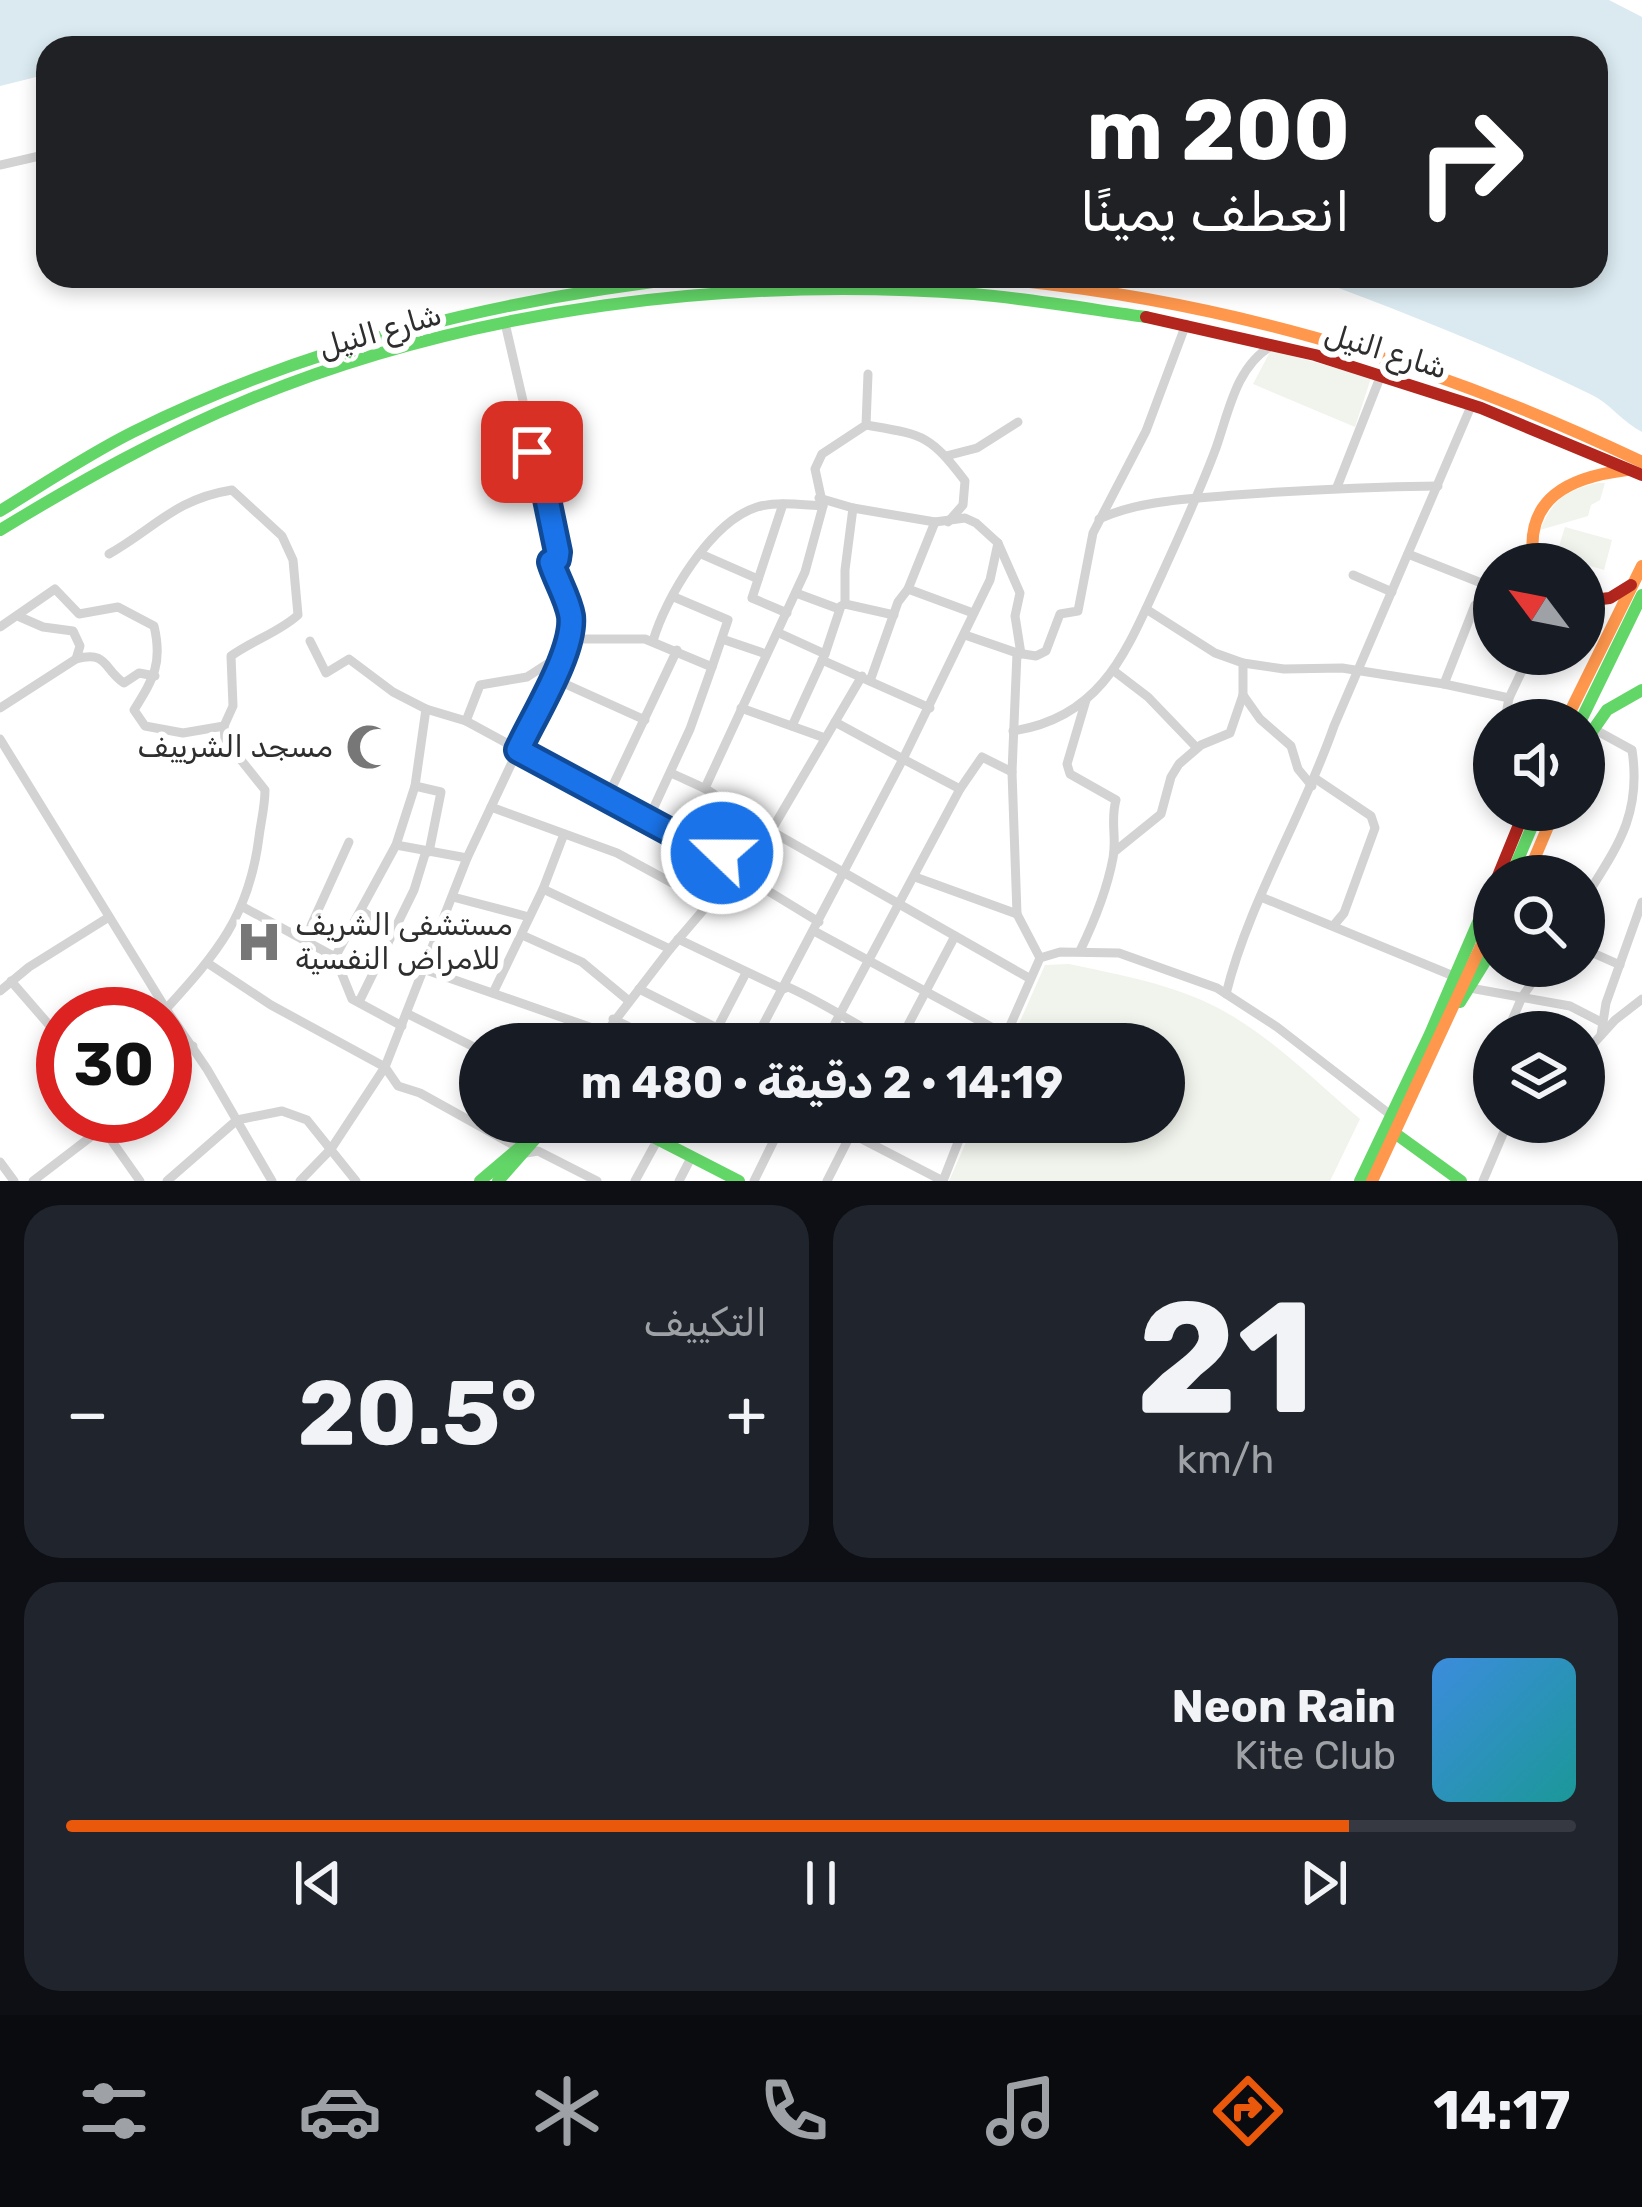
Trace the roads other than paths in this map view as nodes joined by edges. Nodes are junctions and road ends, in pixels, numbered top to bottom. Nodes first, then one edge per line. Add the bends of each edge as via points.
1 (36, 157) edge
2 (0, 166) edge
3 (604, 288) edge
4 (780, 288) edge
5 (956, 288) edge
6 (1067, 288) edge
7 (596, 289) junction
8 (570, 291) junction
9 (598, 306) junction
10 (574, 310) junction
11 (1186, 322) junction
12 (505, 323) junction
13 (1240, 333) junction
14 (1276, 342) junction
15 (1246, 364) junction
16 (1382, 373) junction
17 (868, 374) dead end
18 (1472, 404) junction
19 (1018, 422) dead end
20 (866, 425) junction
21 (946, 456) junction
22 (1638, 469) edge
23 (1438, 486) junction
24 (1337, 487) junction
25 (1197, 498) junction
26 (821, 502) junction
27 (783, 504) junction
28 (853, 508) junction
29 (0, 511) edge
30 (1099, 519) junction
31 (947, 522) junction
32 (935, 523) junction
33 (0, 530) edge
34 (998, 543) junction
35 (1532, 543) edge
36 (109, 554) dead end
37 (701, 554) junction
38 (1408, 554) junction
39 (1642, 566) edge
40 (1353, 575) dead end
41 (758, 579) junction
42 (1473, 580) edge
43 (1634, 581) junction
44 (908, 590) junction
45 (796, 592) junction
46 (1392, 592) junction
47 (1642, 596) edge
48 (674, 597) junction
49 (1605, 599) edge
50 (842, 606) junction
51 (1146, 609) junction
52 (1473, 609) edge
53 (787, 613) junction
54 (973, 613) junction
55 (894, 615) junction
56 (20, 616) junction
57 (0, 626) edge
58 (779, 633) junction
59 (965, 634) junction
60 (568, 639) junction
61 (722, 639) junction
62 (310, 641) dead end
63 (653, 641) junction
64 (677, 650) junction
65 (562, 654) junction
66 (1019, 654) junction
67 (766, 655) junction
68 (824, 657) junction
69 (76, 659) junction
70 (1244, 663) junction
71 (712, 668) junction
72 (1114, 670) junction
73 (1358, 671) junction
74 (1520, 675) edge
75 (155, 676) junction
76 (552, 678) junction
77 (866, 678) junction
78 (1444, 683) junction
79 (1642, 690) edge
80 (1243, 695) junction
81 (1509, 698) joint
82 (1576, 699) edge
83 (1597, 699) edge
84 (1086, 700) junction
85 (0, 707) edge
86 (741, 708) junction
87 (930, 708) junction
88 (426, 709) junction
89 (1605, 709) edge
90 (645, 720) junction
91 (466, 721) junction
92 (835, 722) junction
93 (224, 726) junction
94 (792, 727) junction
95 (1012, 731) junction
96 (1605, 735) edge
97 (826, 738) junction
98 (0, 739) edge
99 (1197, 748) junction
100 (518, 750) junction
101 (903, 759) junction
102 (670, 772) junction
103 (1012, 772) junction
104 (1314, 782) junction
105 (415, 786) junction
106 (704, 788) junction
107 (960, 789) junction
108 (607, 798) junction
109 (491, 807) junction
110 (648, 820) junction
111 (771, 831) junction
112 (564, 834) junction
113 (1642, 835) edge
114 (1625, 837) junction
115 (349, 842) dead end
116 (396, 845) junction
117 (427, 851) junction
118 (1114, 852) junction
119 (722, 853) junction
120 (467, 857) junction
121 (1605, 868) edge
122 (737, 872) junction
123 (843, 874) junction
124 (915, 878) junction
125 (543, 889) junction
126 (1261, 896) junction
127 (453, 897) junction
128 (1642, 902) edge
129 (709, 903) junction
130 (902, 904) junction
131 (243, 907) junction
132 (362, 911) junction
133 (1017, 914) junction
134 (109, 917) junction
135 (529, 917) junction
136 (1332, 925) junction
137 (817, 926) junction
138 (393, 932) junction
139 (522, 935) junction
140 (955, 935) junction
141 (1473, 936) edge
142 (304, 941) junction
143 (674, 944) junction
144 (1081, 951) junction
145 (335, 957) junction
146 (1040, 958) junction
147 (1605, 958) edge
148 (208, 964) junction
149 (869, 964) junction
150 (1620, 965) junction
151 (1473, 967) edge
152 (426, 970) junction
153 (746, 973) junction
154 (1456, 977) junction
155 (1030, 978) junction
156 (11, 981) junction
157 (1473, 983) edge
158 (152, 987) edge
159 (187, 987) edge
160 (1530, 987) edge
161 (1470, 988) junction
162 (639, 989) junction
163 (783, 989) junction
164 (926, 990) junction
165 (0, 991) edge
166 (493, 994) junction
167 (1226, 994) junction
168 (1522, 998) junction
169 (1642, 999) edge
170 (628, 1001) junction
171 (358, 1002) junction
172 (36, 1010) edge
173 (841, 1010) junction
174 (1516, 1011) edge
175 (1580, 1011) edge
176 (1453, 1013) junction
177 (408, 1014) junction
178 (1605, 1015) edge
179 (613, 1019) junction
180 (578, 1023) edge
181 (610, 1023) edge
182 (621, 1023) edge
183 (708, 1023) edge
184 (721, 1023) edge
185 (764, 1023) edge
186 (834, 1023) edge
187 (854, 1023) edge
188 (906, 1023) edge
189 (977, 1023) edge
190 (1011, 1023) edge
191 (402, 1026) junction
192 (1605, 1031) edge
193 (459, 1040) edge
194 (193, 1046) edge
195 (385, 1067) junction
196 (1392, 1116) junction
197 (237, 1120) junction
198 (1396, 1134) junction
199 (86, 1143) edge
200 (113, 1143) edge
201 (527, 1143) edge
202 (530, 1143) edge
203 (656, 1143) edge
204 (666, 1143) edge
205 (773, 1143) edge
206 (846, 1143) edge
207 (868, 1143) edge
208 (958, 1143) edge
209 (1499, 1143) edge
210 (331, 1149) junction
211 (522, 1151) junction
212 (692, 1156) junction
213 (0, 1162) edge
214 (1452, 1178) edge
215 (14, 1181) edge
216 (32, 1181) edge
217 (140, 1181) edge
218 (167, 1181) edge
219 (272, 1181) edge
220 (300, 1181) edge
221 (356, 1181) edge
222 (480, 1181) edge
223 (498, 1181) edge
224 (597, 1181) edge
225 (635, 1181) edge
226 (679, 1181) edge
227 (739, 1181) edge
228 (754, 1181) edge
229 (827, 1181) edge
230 (1360, 1181) edge
231 (1372, 1181) edge
232 (1483, 1181) edge

1 - 2 street
3 - 7 main road, شارع النيل
4 - 9 main road, شارع النيل
5 - 11 main road, شارع النيل
6 - 22 main road, شارع النيل via 1318,337 1478,388
7 - 8 main road, شارع النيل
7 - 9 main road
8 - 10 main road
8 - 29 main road, شارع النيل via 420,325 242,383 101,448
9 - 10 main road, شارع النيل
10 - 12 main road, شارع النيل
11 - 13 main road, شارع النيل
11 - 30 street via 1146,431
12 - 33 main road, شارع النيل via 376,354 248,400 114,462
12 - 60 street via 558,552 551,562 571,615
13 - 14 main road, شارع النيل
13 - 15 street
14 - 15 street
14 - 16 main road, شارع النيل
15 - 25 street
16 - 18 main road, شارع النيل
16 - 24 street
17 - 20 street
18 - 22 main road, شارع النيل
18 - 23 street
19 - 21 street via 977,448
20 - 21 street via 916,434
20 - 26 street via 822,454 815,469
21 - 31 street via 965,481 963,505
22 - 35 main road via 1584,476 1547,500
23 - 24 street
23 - 38 street
24 - 25 street
25 - 30 street
25 - 51 street
26 - 27 street
26 - 28 street
26 - 45 street
27 - 37 street via 742,514
27 - 41 street
28 - 32 street
28 - 50 street
30 - 66 street via 1078,611 1060,614 1046,651
31 - 32 street
31 - 34 street via 970,519
32 - 44 street
34 - 54 street
34 - 66 street via 1020,592
36 - 93 street via 178,506 232,490 282,536 293,560 298,615 230,656 233,706
37 - 41 street
37 - 48 street
38 - 42 street
38 - 46 street
39 - 43 main road
40 - 46 street
41 - 53 street via 752,598
43 - 49 main road
43 - 82 main road
44 - 54 street
44 - 55 street
45 - 50 street
45 - 53 street
46 - 73 street
47 - 83 main road
48 - 61 street via 726,619
48 - 63 street
50 - 55 street
50 - 68 street
51 - 70 street
51 - 72 street
52 - 78 street
53 - 58 street
54 - 59 street
55 - 77 street
56 - 57 street
56 - 69 street via 73,631
56 - 75 street via 55,589 79,614 118,607 154,626
58 - 67 street
58 - 68 street
59 - 66 street
59 - 87 street
60 - 63 street
60 - 65 street
61 - 67 street
61 - 71 street
62 - 88 street via 326,673 349,659
63 - 64 street
64 - 71 street
64 - 90 street
65 - 76 street
65 - 91 street via 526,677 480,685
66 - 95 street
67 - 86 street
68 - 77 street
68 - 94 street
69 - 75 street via 105,661 124,683
69 - 85 street
70 - 73 street
70 - 80 street
71 - 102 street
72 - 84 street
72 - 99 street
73 - 78 street
73 - 104 street
74 - 81 street
75 - 93 street via 134,710 145,726 183,733
76 - 90 street
76 - 100 street
77 - 87 street
77 - 92 street
78 - 81 street
79 - 89 main road
80 - 99 street via 1230,733
80 - 104 street
84 - 95 street via 1053,722
84 - 118 street via 1067,764 1074,778 1116,800
86 - 94 street
86 - 106 street
87 - 101 street
88 - 91 street
88 - 105 street
90 - 108 street
91 - 100 street
92 - 97 street
92 - 101 street
93 - 131 street via 225,740 265,790
94 - 97 street
95 - 103 street
96 - 114 street via 1632,750 1639,779
97 - 111 street
98 - 134 street
99 - 118 street via 1173,772 1161,814
100 - 108 street
100 - 109 street
101 - 107 street
101 - 123 street
102 - 106 street
102 - 110 street
103 - 107 street via 982,758
103 - 133 street
104 - 126 street
104 - 136 street via 1371,816 1375,828
105 - 116 street
105 - 117 street via 441,792
106 - 119 street via 728,813
107 - 124 street
108 - 110 street
109 - 112 street
109 - 120 street
110 - 119 street
111 - 122 street
111 - 123 street
112 - 125 street
112 - 129 street
113 - 114 street
114 - 121 street
115 - 142 street
116 - 117 street
116 - 132 street
117 - 120 street
117 - 138 street
118 - 144 street
119 - 122 street
120 - 127 street
122 - 129 street
122 - 137 street
123 - 130 street
123 - 137 street
124 - 130 street
124 - 133 street
125 - 135 street
125 - 143 street
126 - 136 street
126 - 167 street
127 - 135 street
127 - 152 street
128 - 150 street
129 - 143 street
130 - 140 street
130 - 149 street
131 - 142 street
131 - 148 street
132 - 138 street
132 - 145 street
133 - 146 street
134 - 156 street
134 - 158 street
135 - 139 street
136 - 154 street
137 - 149 street
137 - 163 street
138 - 171 street
139 - 166 street
139 - 170 street via 582,962
140 - 155 street
140 - 164 street
141 - 154 main road
142 - 145 street
143 - 153 street
143 - 162 street
144 - 146 street
144 - 167 street via 1119,953
145 - 171 street
146 - 155 street
147 - 150 street
148 - 159 street
148 - 195 street
149 - 164 street
149 - 173 street
150 - 178 street
151 - 176 main road
152 - 166 street
152 - 177 street
153 - 163 street
153 - 184 street
154 - 196 main road
155 - 190 street
156 - 165 street
156 - 172 street
157 - 161 main road
160 - 168 street
161 - 168 street
161 - 176 main road
162 - 170 street
162 - 183 street
163 - 173 street
163 - 185 street
164 - 188 street
164 - 189 street
166 - 180 street
167 - 196 street
168 - 174 street
168 - 175 street
169 - 192 street
170 - 179 street
171 - 191 street
173 - 186 street
173 - 187 street
176 - 198 main road
177 - 191 street
177 - 193 street
179 - 181 street
179 - 182 street
191 - 195 street
194 - 197 street
195 - 210 street
195 - 211 street via 398,1086
196 - 230 main road
197 - 210 street via 282,1111 307,1120
197 - 218 street
197 - 219 street
198 - 214 main road
198 - 231 main road
199 - 216 street
200 - 217 street
201 - 211 main road
202 - 211 main road
203 - 225 street
204 - 212 main road
205 - 228 street
206 - 229 street
207 - 208 street via 943,1181
209 - 232 street
210 - 220 street
210 - 221 street
211 - 222 main road
211 - 223 main road
211 - 224 street via 538,1150
212 - 226 street
212 - 227 main road
213 - 215 street

